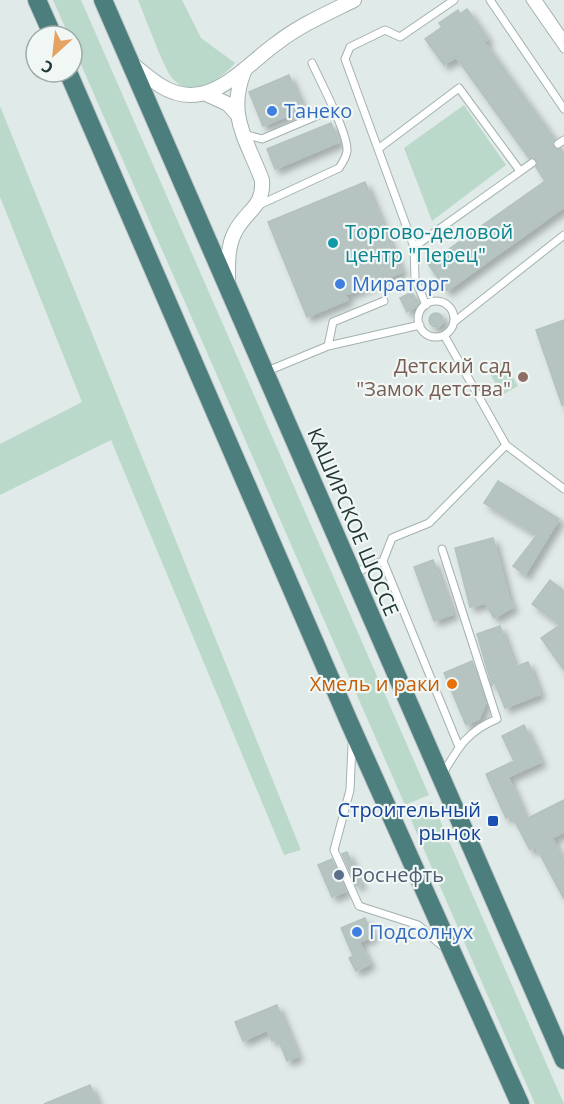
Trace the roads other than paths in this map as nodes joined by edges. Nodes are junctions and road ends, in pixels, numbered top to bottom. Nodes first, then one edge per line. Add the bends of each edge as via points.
1 (37, 0) edge
2 (103, 0) edge
3 (354, 0) edge
4 (454, 0) edge
5 (490, 0) edge
6 (530, 0) edge
7 (538, 0) edge
8 (48, 24) edge
9 (564, 38) edge
10 (564, 49) edge
11 (131, 63) junction
12 (312, 63) dead end
13 (246, 68) junction
14 (73, 84) edge
15 (206, 94) junction
16 (333, 109) junction
17 (564, 109) edge
18 (236, 113) junction
19 (244, 134) junction
20 (378, 149) junction
21 (532, 163) dead end
22 (520, 171) junction
23 (256, 206) junction
24 (564, 235) edge
25 (414, 247) junction
26 (228, 290) junction
27 (384, 301) dead end
28 (426, 304) junction
29 (454, 321) junction
30 (420, 326) junction
31 (444, 335) junction
32 (328, 346) junction
33 (263, 372) junction
34 (506, 445) junction
35 (564, 489) edge
36 (442, 549) dead end
37 (383, 561) junction
38 (351, 575) junction
39 (350, 724) junction
40 (459, 747) junction
41 (440, 779) junction
42 (456, 962) junction
43 (564, 1060) edge
44 (520, 1104) edge

1 - 8 highway
2 - 11 highway, КАШИРСКОЕ ШОССЕ
3 - 13 street via 278,42
4 - 20 lane via 400,37 386,30 350,47 345,59
5 - 17 lane
6 - 10 lane
7 - 9 lane
11 - 15 street via 163,87
11 - 26 highway, КАШИРСКОЕ ШОССЕ
12 - 16 lane
13 - 15 street via 226,85
13 - 18 street via 239,84
14 - 39 highway
15 - 18 street via 228,104
16 - 19 lane via 262,139
16 - 23 lane via 347,148 339,168
18 - 19 street
19 - 23 street via 262,180 261,199
20 - 22 lane via 459,88
20 - 25 lane
21 - 22 lane
22 - 25 lane
23 - 26 street via 235,231 228,254
24 - 29 lane
25 - 28 lane via 415,279
26 - 33 highway, КАШИРСКОЕ ШОССЕ
27 - 32 lane via 333,322
28 - 29 lane via 443,303 452,310
28 - 30 lane via 419,314
29 - 31 lane
30 - 31 lane via 433,336
30 - 32 lane
31 - 34 lane
32 - 33 lane
33 - 38 highway, КАШИРСКОЕ ШОССЕ
34 - 35 lane
34 - 37 lane via 435,512 429,523 392,538
36 - 40 lane via 496,719 477,727
37 - 38 lane
37 - 40 lane
38 - 41 highway, КАШИРСКОЕ ШОССЕ
39 - 42 highway
39 - 42 lane via 350,790 334,850 359,906 418,925
40 - 41 lane
41 - 43 highway, КАШИРСКОЕ ШОССЕ
42 - 44 highway

